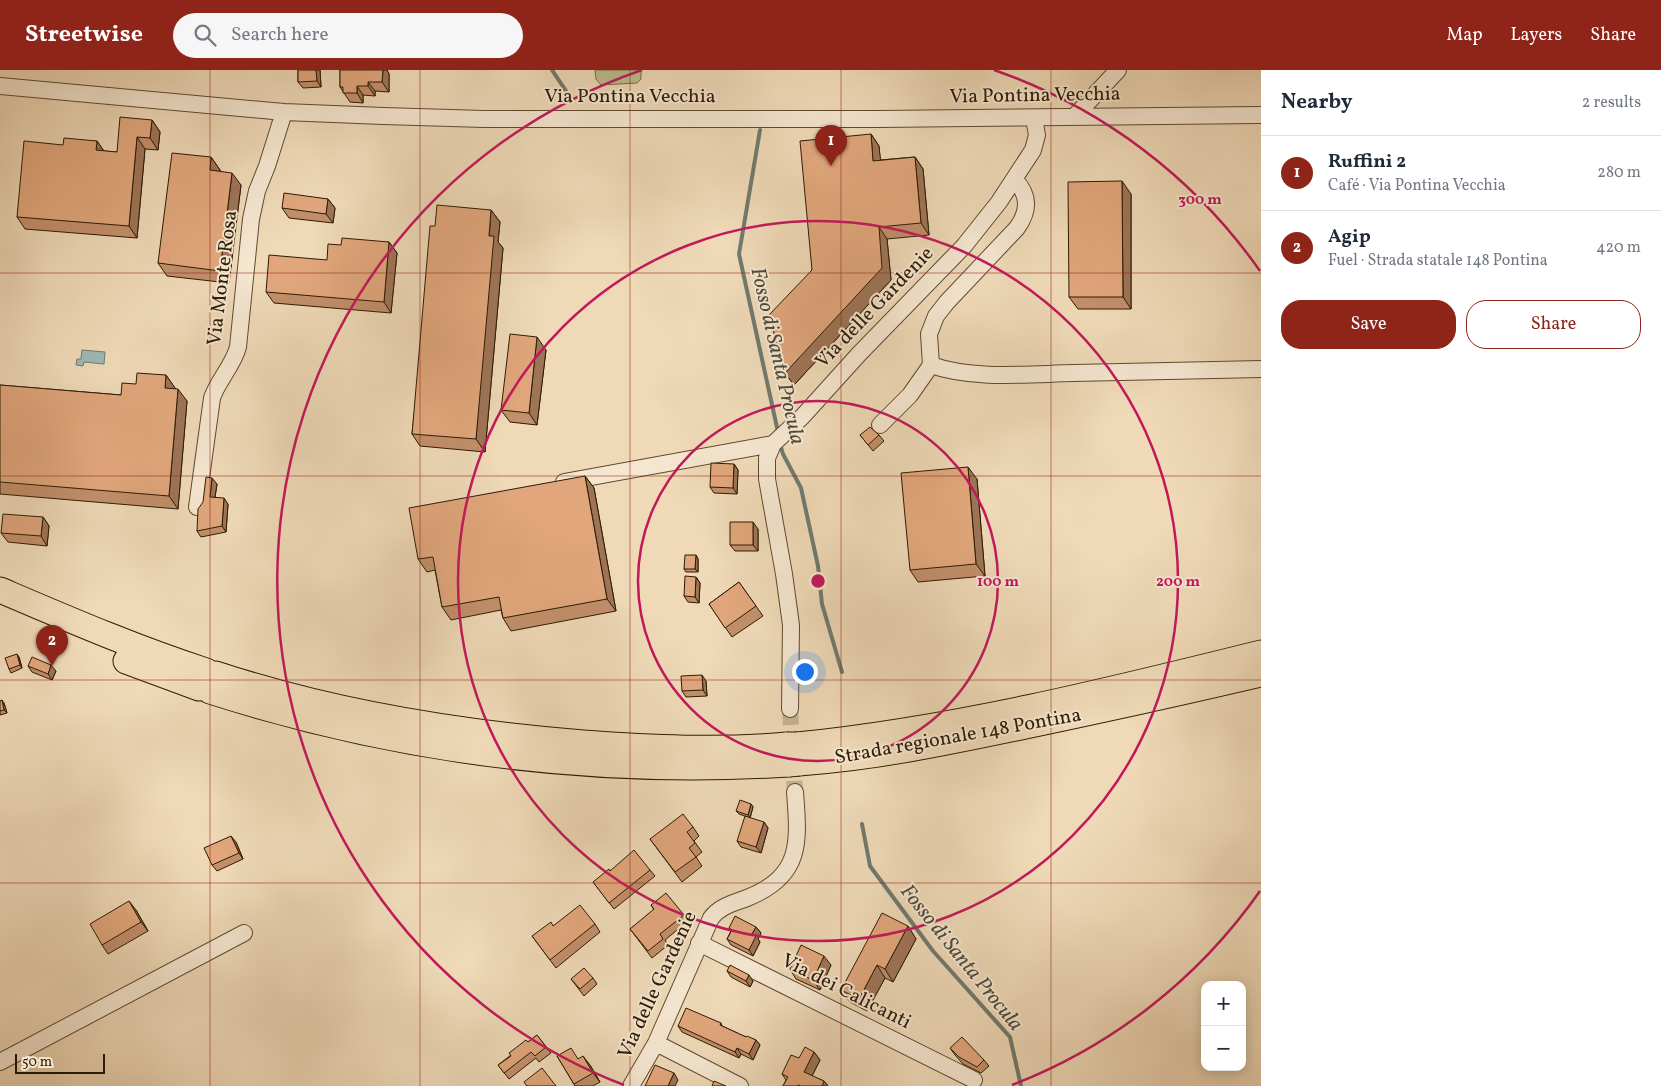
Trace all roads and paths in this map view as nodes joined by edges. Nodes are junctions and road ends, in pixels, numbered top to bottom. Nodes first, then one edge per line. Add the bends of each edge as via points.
1 (1118, 70) edge
2 (0, 86) edge
3 (284, 112) junction
4 (1261, 115) edge
5 (1075, 116) junction
6 (1034, 118) junction
7 (1014, 179) junction
8 (931, 365) junction
9 (1261, 369) edge
10 (880, 425) dead end
11 (774, 444) junction
12 (553, 484) edge
13 (197, 508) edge
14 (0, 590) edge
15 (0, 607) edge
16 (88, 636) junction
17 (1261, 653) edge
18 (1261, 674) edge
19 (790, 710) tunnel mouth
20 (793, 754) junction
21 (795, 792) tunnel mouth
22 (244, 933) dead end
23 (699, 943) junction
24 (656, 1043) junction
25 (0, 1062) edge
26 (974, 1080) dead end
27 (631, 1086) edge
28 (740, 1086) edge

1 - 5 street
2 - 3 street, Via Pontina Vecchia
3 - 6 street, Via Pontina Vecchia via 484,118
3 - 13 street, Via Monte Rosa via 254,202 238,347 212,398
4 - 5 street, Via Pontina Vecchia
5 - 6 street, Via Pontina Vecchia
6 - 7 street, Via delle Gardenie via 1035,142
7 - 8 street via 1026,196 1024,217 936,316 929,334
7 - 11 street, Via delle Gardenie via 964,246
8 - 9 street via 978,374
8 - 10 street via 910,395
11 - 12 street
11 - 19 street, Via delle Gardenie via 766,464 791,626
14 - 16 highway
15 - 16 highway
16 - 20 highway, Strada regionale 148 Pontina via 154,672 279,693 422,724 499,735 634,746 726,748
17 - 20 highway, Strada regionale 148 Pontina via 1012,712
18 - 20 highway, Strada regionale 148 Pontina via 916,749 861,757
21 - 23 street, Via delle Gardenie via 797,838 785,871 759,892 717,911
22 - 25 street
23 - 24 street, Via delle Gardenie
23 - 26 street, Via dei Calicanti
24 - 27 street, Via delle Gardenie
24 - 28 street

